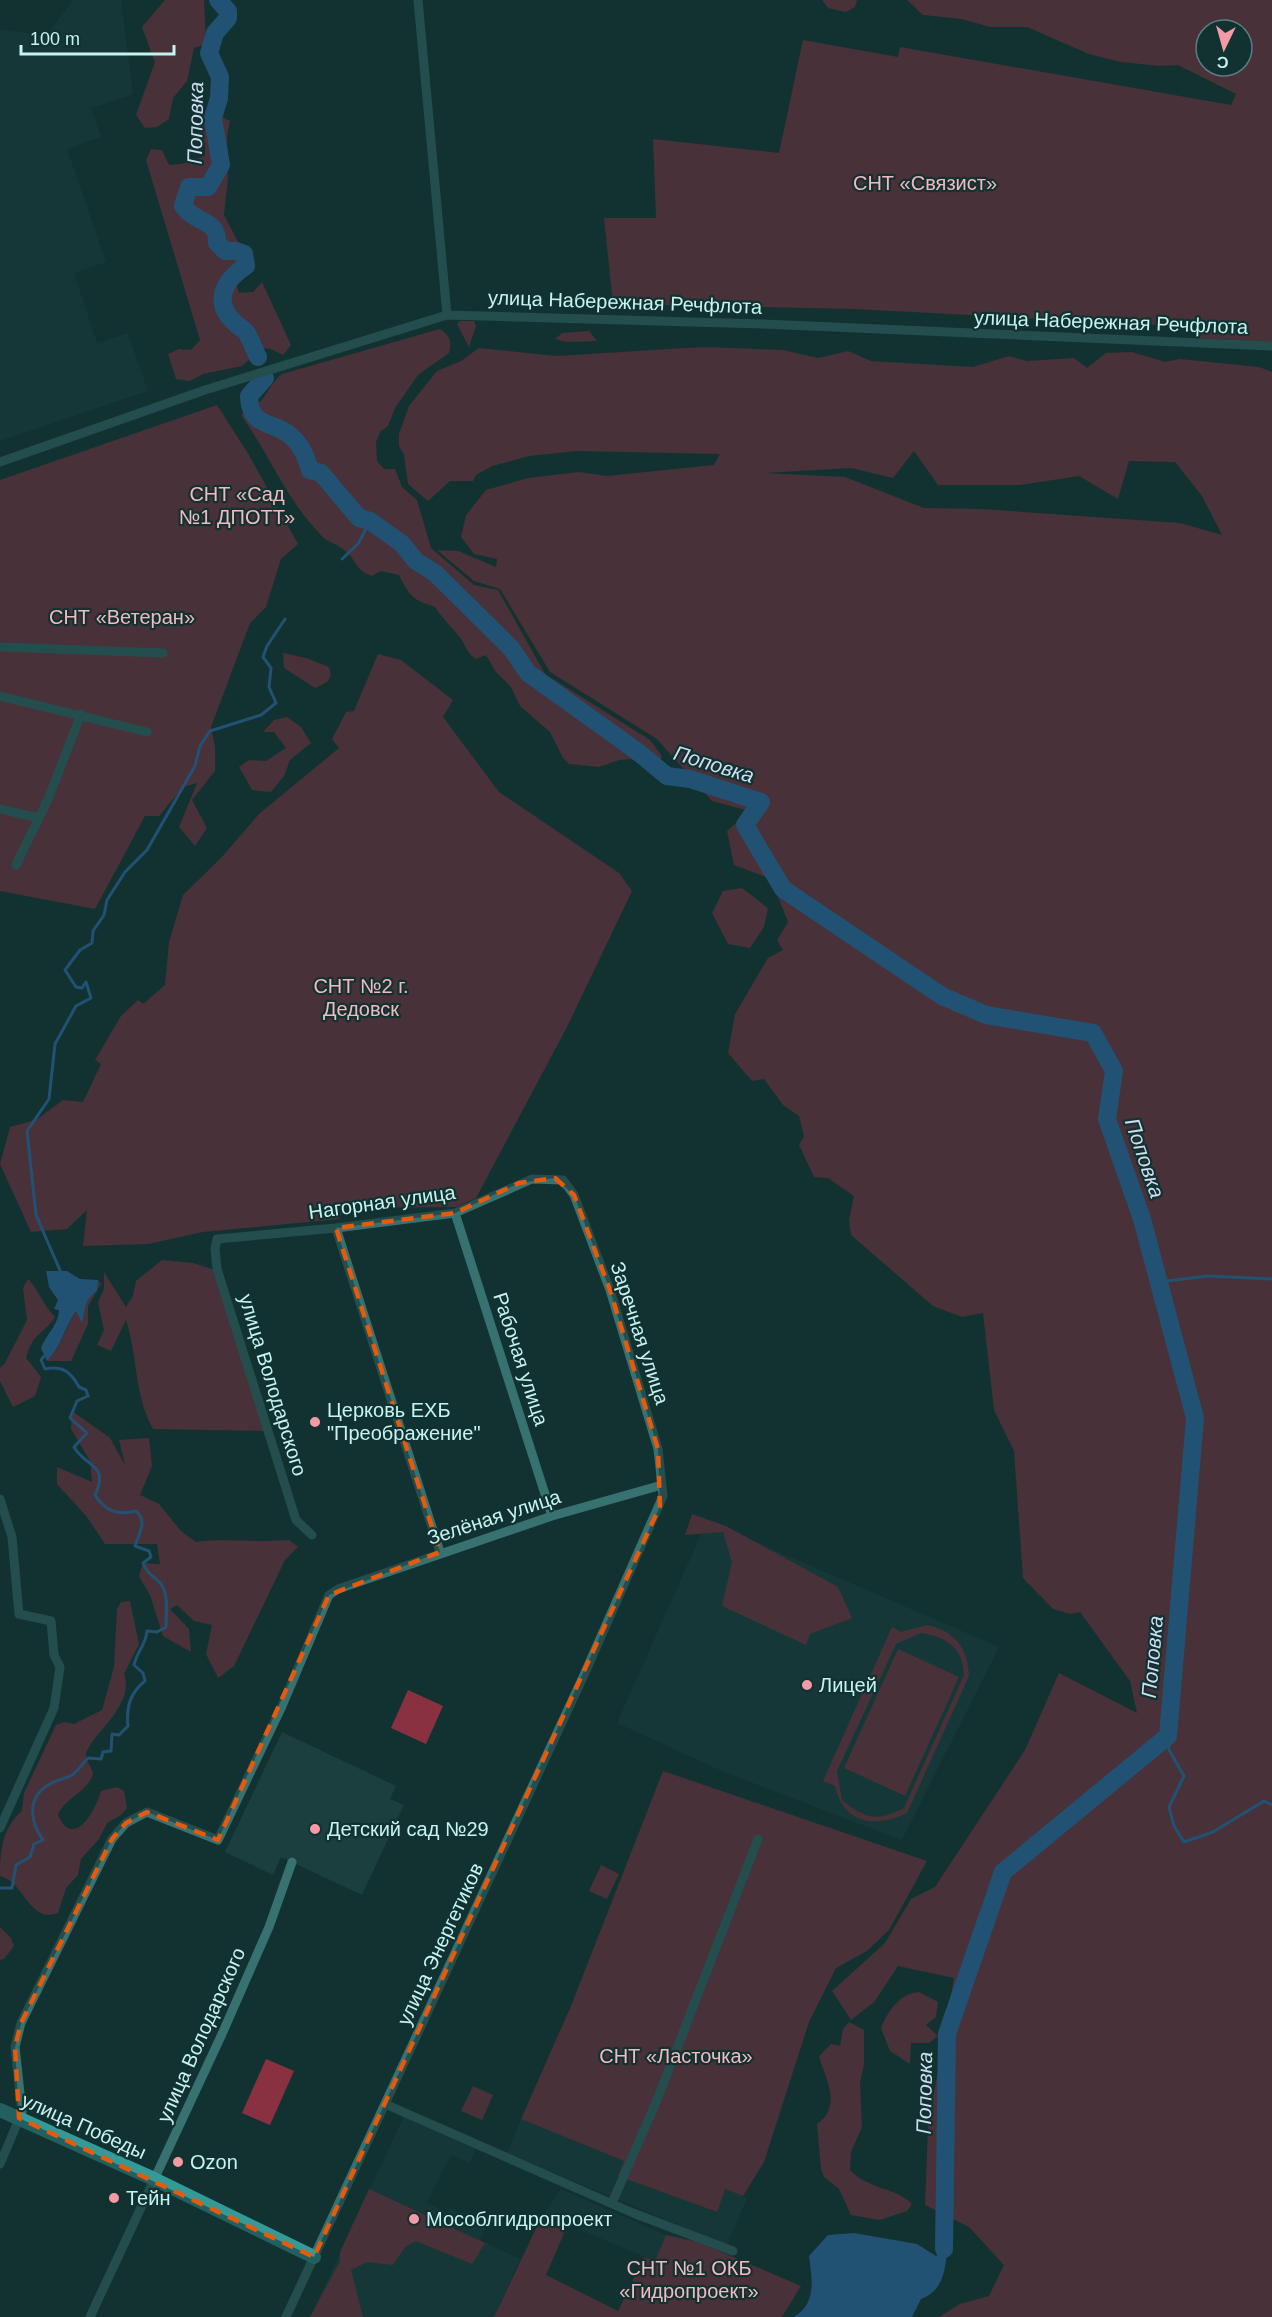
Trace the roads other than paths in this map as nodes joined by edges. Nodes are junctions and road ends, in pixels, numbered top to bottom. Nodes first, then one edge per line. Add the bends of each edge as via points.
1 (418, 0) edge
2 (447, 315) junction
3 (1272, 346) edge
4 (0, 462) edge
5 (0, 647) edge
6 (163, 653) dead end
7 (0, 696) edge
8 (81, 714) junction
9 (147, 732) dead end
10 (0, 809) edge
11 (38, 818) junction
12 (16, 865) dead end
13 (574, 1195) joint
14 (455, 1213) junction
15 (336, 1228) junction
16 (217, 1239) joint
17 (662, 1485) junction
18 (0, 1499) edge
19 (552, 1516) junction
20 (312, 1535) dead end
21 (440, 1552) junction
22 (0, 1828) edge
23 (758, 1839) dead end
24 (292, 1862) dead end
25 (385, 2104) junction
26 (0, 2110) edge
27 (19, 2118) junction
28 (0, 2164) edge
29 (154, 2180) junction
30 (612, 2204) junction
31 (733, 2251) dead end
32 (314, 2257) junction
33 (90, 2317) edge
34 (286, 2317) edge

1 - 2 street
2 - 3 street, улица Набережная Речфлота
2 - 4 street, улица Набережная Речфлота via 205,390
5 - 6 street
7 - 8 street
8 - 9 street
8 - 11 street
10 - 11 street
11 - 12 street
13 - 14 street, Нагорная улица via 563,1180 532,1179
13 - 17 street, Заречная улица via 610,1290 657,1449
14 - 15 street, Нагорная улица
14 - 19 street, Рабочая улица
15 - 16 street, Нагорная улица
15 - 21 street
16 - 20 street, улица Володарского via 217,1269 296,1520
17 - 19 street, Зелёная улица
17 - 25 street, улица Энергетиков via 660,1506
18 - 22 street via 12,1538 19,1614 51,1621 54,1655 60,1667 54,1708
19 - 21 street, Зелёная улица
21 - 27 street, Зелёная улица via 329,1595 218,1840 147,1812 126,1822 112,1839 21,2023 15,2047 22,2112
23 - 30 street via 657,2100
24 - 29 street, улица Володарского via 246,1981
25 - 30 street
25 - 32 street, улица Энергетиков
26 - 27 street, улица Победы
27 - 28 street
27 - 29 street, улица Победы
29 - 32 street, улица Победы
29 - 33 street, улица Володарского
30 - 31 street
32 - 34 street, улица Энергетиков

